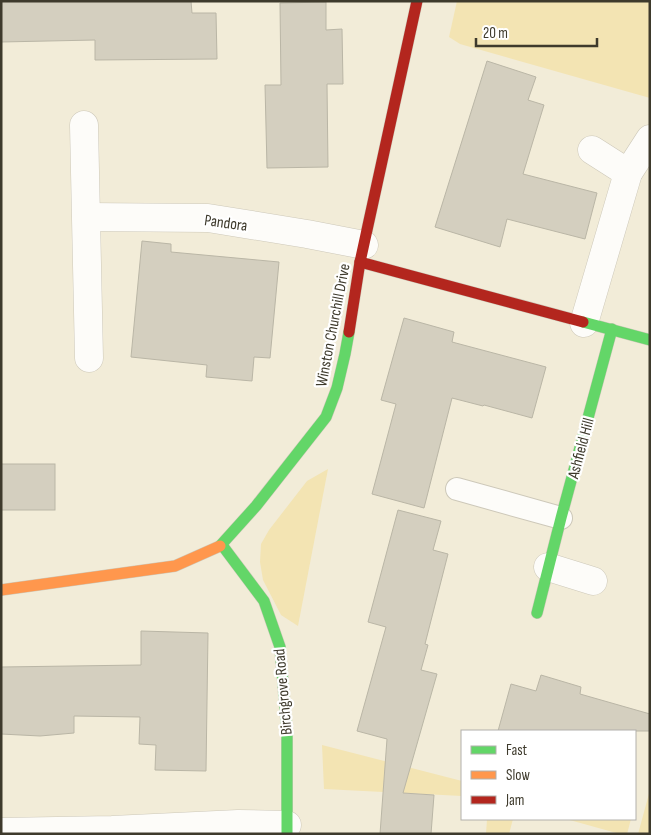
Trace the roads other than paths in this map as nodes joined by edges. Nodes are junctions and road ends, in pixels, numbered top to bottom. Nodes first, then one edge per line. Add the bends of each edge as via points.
1 (417, 1) edge
2 (84, 125) dead end
3 (650, 139) edge
4 (592, 150) dead end
5 (628, 173) junction
6 (87, 217) junction
7 (362, 254) junction
8 (584, 322) junction
9 (612, 330) junction
10 (650, 340) edge
11 (89, 358) dead end
12 (457, 489) dead end
13 (561, 518) junction
14 (222, 545) junction
15 (548, 567) junction
16 (593, 581) dead end
17 (1, 590) edge
18 (537, 613) dead end
19 (287, 830) edge
20 (1, 832) edge
21 (29, 832) edge

1 - 7 street, Winston Churchill Drive
2 - 6 street
3 - 5 street
4 - 5 street
5 - 8 street
6 - 7 street, Pandora via 208,218 307,234
6 - 11 street
7 - 8 street
7 - 14 street, Winston Churchill Drive via 345,354 326,417
8 - 9 street
9 - 10 street
9 - 13 street, Ashfield Hill
12 - 13 lane
13 - 15 street, Ashfield Hill
14 - 17 street, Winston Churchill Drive via 175,566
14 - 19 street, Birchgrove Road via 264,601 280,648 287,731
15 - 16 street
15 - 18 street, Ashfield Hill
19 - 21 street, Birchgrove Road via 238,824
20 - 21 street, Birchgrove Road

